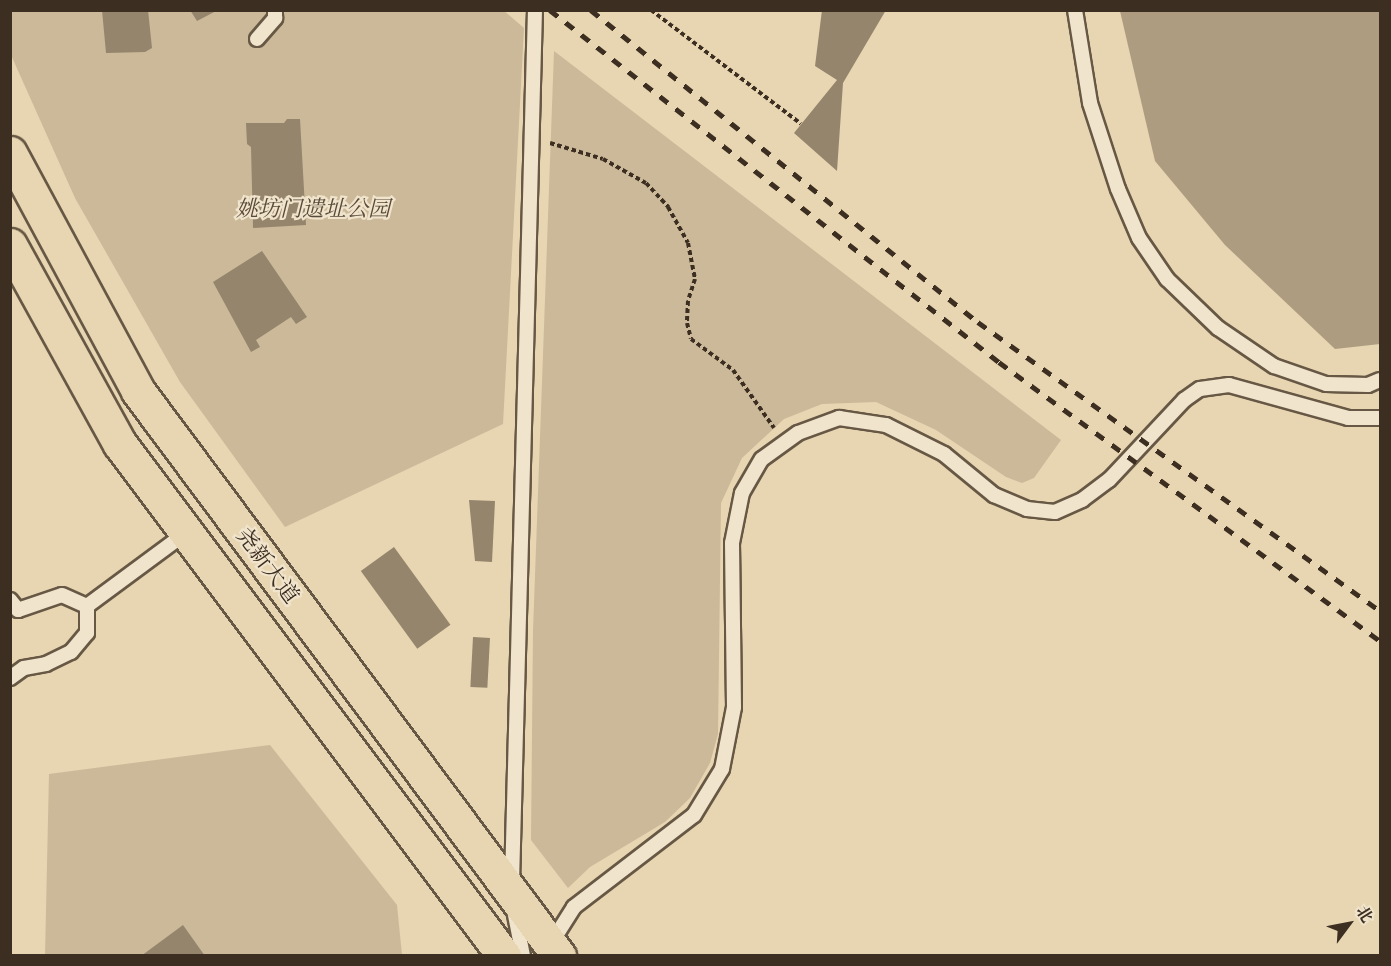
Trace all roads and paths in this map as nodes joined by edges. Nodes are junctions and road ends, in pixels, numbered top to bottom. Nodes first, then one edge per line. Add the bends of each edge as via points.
1 (275, 10) edge
2 (535, 10) edge
3 (651, 10) edge
4 (1075, 10) edge
5 (257, 39) dead end
6 (801, 124) dead end
7 (531, 140) junction
8 (10, 153) edge
9 (10, 245) edge
10 (1380, 380) edge
11 (1380, 418) edge
12 (785, 442) junction
13 (187, 532) junction
14 (10, 600) edge
15 (87, 606) junction
16 (10, 678) edge
17 (512, 895) junction
18 (544, 953) edge
19 (504, 956) edge

1 - 5 lane via 275,18
2 - 7 lane
3 - 6 path
4 - 10 lane via 1090,103 1118,189 1139,238 1167,279 1218,328 1274,366 1326,384 1368,385
7 - 12 path via 603,159 646,183 668,207 688,243 695,279 687,312 691,339 733,370
7 - 17 lane
8 - 17 main road, 尧新大道 via 138,392
9 - 13 main road, 尧新大道 via 120,444
11 - 12 lane via 1348,418 1229,385 1200,389 1184,400 1109,480 1082,500 1055,512 1027,509 994,495 944,454 886,425 839,418
12 - 18 lane via 762,459 742,493 732,543 734,707 722,769 694,814 574,907
13 - 15 lane
13 - 19 main road, 尧新大道
14 - 15 lane via 18,610 62,595
15 - 16 lane via 87,633 71,652 46,664 24,668
17 - 18 main road, 尧新大道

